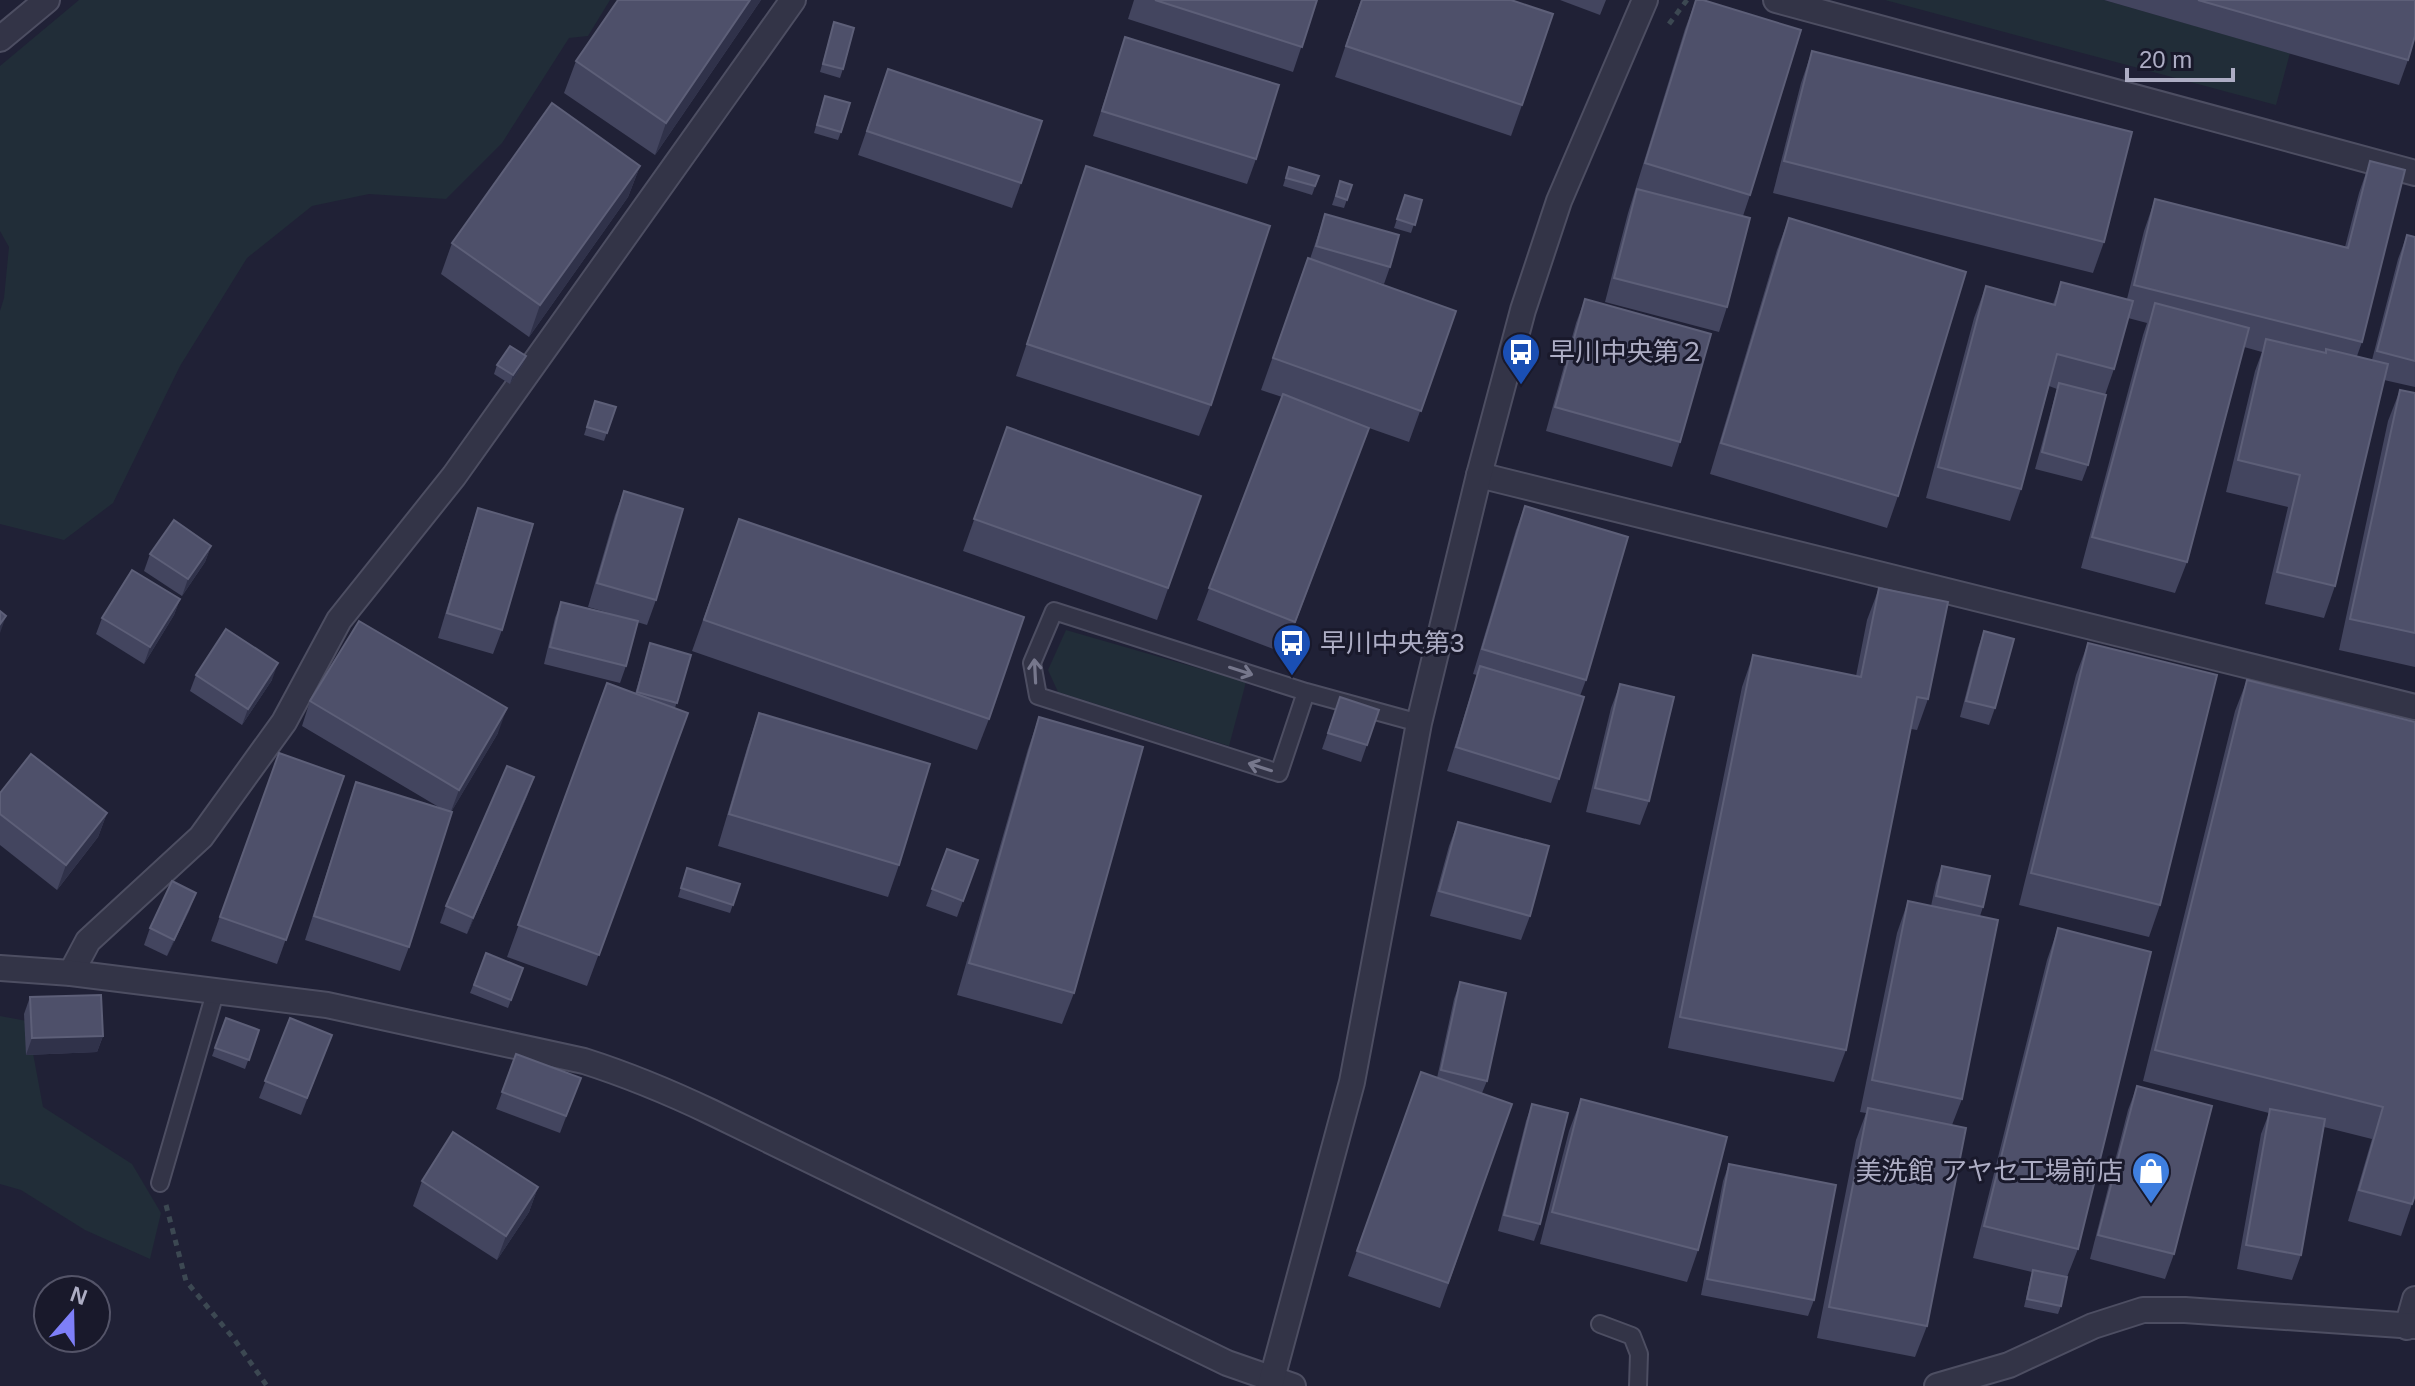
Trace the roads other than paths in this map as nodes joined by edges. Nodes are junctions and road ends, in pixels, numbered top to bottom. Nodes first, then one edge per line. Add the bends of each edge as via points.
1 (47, 0) edge
2 (793, 0) edge
3 (1645, 0) edge
4 (1776, 0) edge
5 (0, 39) edge
6 (2415, 173) edge
7 (1479, 475) junction
8 (1306, 692) junction
9 (2415, 707) edge
10 (1419, 723) junction
11 (0, 968) edge
12 (71, 973) junction
13 (215, 993) junction
14 (160, 1183) road end
15 (2415, 1299) edge
16 (1600, 1324) dead end
17 (2411, 1326) edge
18 (1279, 1384) edge
19 (1638, 1386) edge
20 (1937, 1386) edge

1 - 5 street
2 - 12 street via 454,476 339,620 284,722 201,837 88,941
3 - 7 street via 1559,201 1523,310
4 - 6 street
7 - 9 street
7 - 10 street
8 -> 8 lane via 1279,773 1038,696 1032,663 1054,611
8 - 10 lane
10 - 18 street via 1352,1082
11 - 12 street
12 - 13 street
13 - 14 lane
13 - 18 street via 352,1009 584,1061 651,1084
15 - 17 street
16 - 19 lane via 1632,1336 1639,1354
17 - 20 street via 2143,1310 2093,1326 2009,1365

